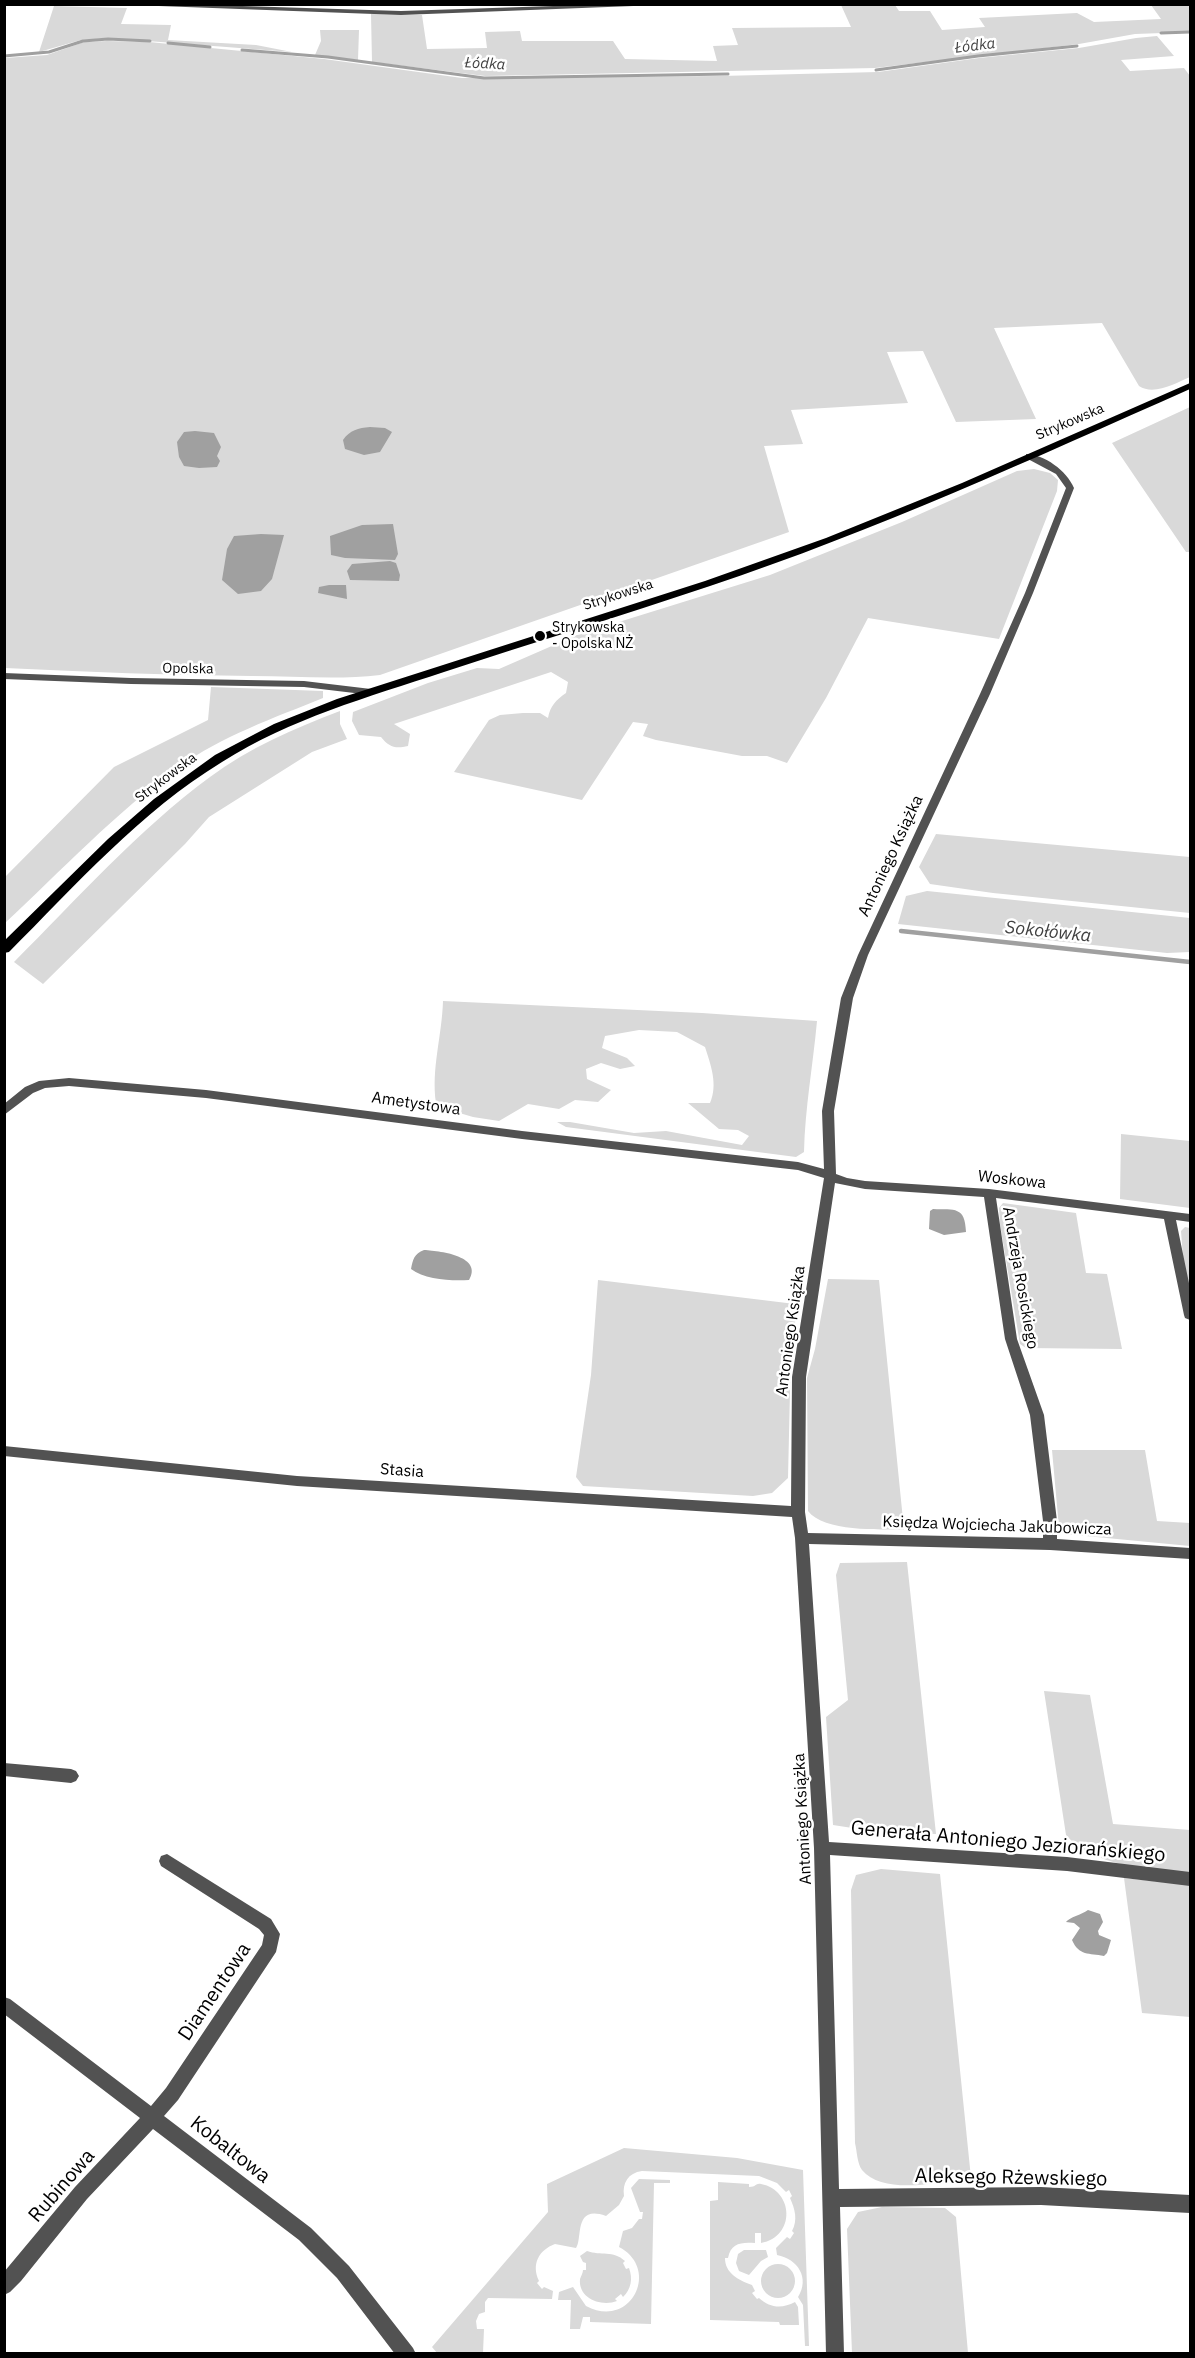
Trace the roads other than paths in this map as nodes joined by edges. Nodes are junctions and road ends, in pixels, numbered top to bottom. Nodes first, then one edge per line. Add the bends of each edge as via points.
1 (107, 4) edge
2 (683, 4) edge
3 (612, 6) edge
4 (1191, 386) edge
5 (1029, 456) junction
6 (4, 676) edge
7 (371, 692) junction
8 (4, 949) edge
9 (4, 1111) edge
10 (830, 1177) junction
11 (989, 1193) junction
12 (1169, 1216) junction
13 (1191, 1218) edge
14 (1191, 1315) edge
15 (4, 1451) edge
16 (798, 1512) junction
17 (802, 1538) junction
18 (1050, 1544) junction
19 (1191, 1554) edge
20 (4, 1769) edge
21 (71, 1776) dead end
22 (822, 1848) junction
23 (167, 1861) dead end
24 (1191, 1879) edge
25 (4, 2004) edge
26 (153, 2117) junction
27 (831, 2198) junction
28 (1191, 2204) edge
29 (4, 2286) edge
30 (407, 2354) edge
31 (835, 2354) edge

1 - 3 street via 400,13
2 - 3 street
4 - 5 main road, Strykowska
5 - 7 main road, Strykowska via 787,556
5 - 10 street, Antoniego Książka via 1058,471 1068,479 1070,488 1024,603 847,998 828,1111
6 - 7 street, Opolska via 304,684
7 - 8 main road, Strykowska via 261,735 182,782 129,827
9 - 10 street, Ametystowa via 29,1090 43,1084 69,1082 206,1094 798,1166
10 - 11 street, Woskowa via 865,1185
10 - 16 street, Antoniego Książka via 799,1377
11 - 12 street, Woskowa
11 - 18 street, Andrzeja Rosickiego via 1011,1339 1037,1415
12 - 13 street, Woskowa
12 - 14 street
15 - 16 street, Stasia via 297,1481
16 - 17 street, Antoniego Książka
17 - 18 street, Księdza Wojciecha Jakubowicza
17 - 22 street, Antoniego Książka
18 - 19 street, Księdza Wojciecha Jakubowicza
20 - 21 street
22 - 24 street, Generała Antoniego Jeziorańskiego via 1067,1864
22 - 27 street, Antoniego Książka
23 - 26 street, Diamentowa via 266,1924 272,1934 263,1961
25 - 26 street, Kobaltowa
26 - 29 street, Rubinowa via 82,2192
26 - 30 street, Kobaltowa via 305,2234 343,2272
27 - 28 street, Aleksego Rżewskiego via 1041,2196
27 - 31 street, Antoniego Książka

